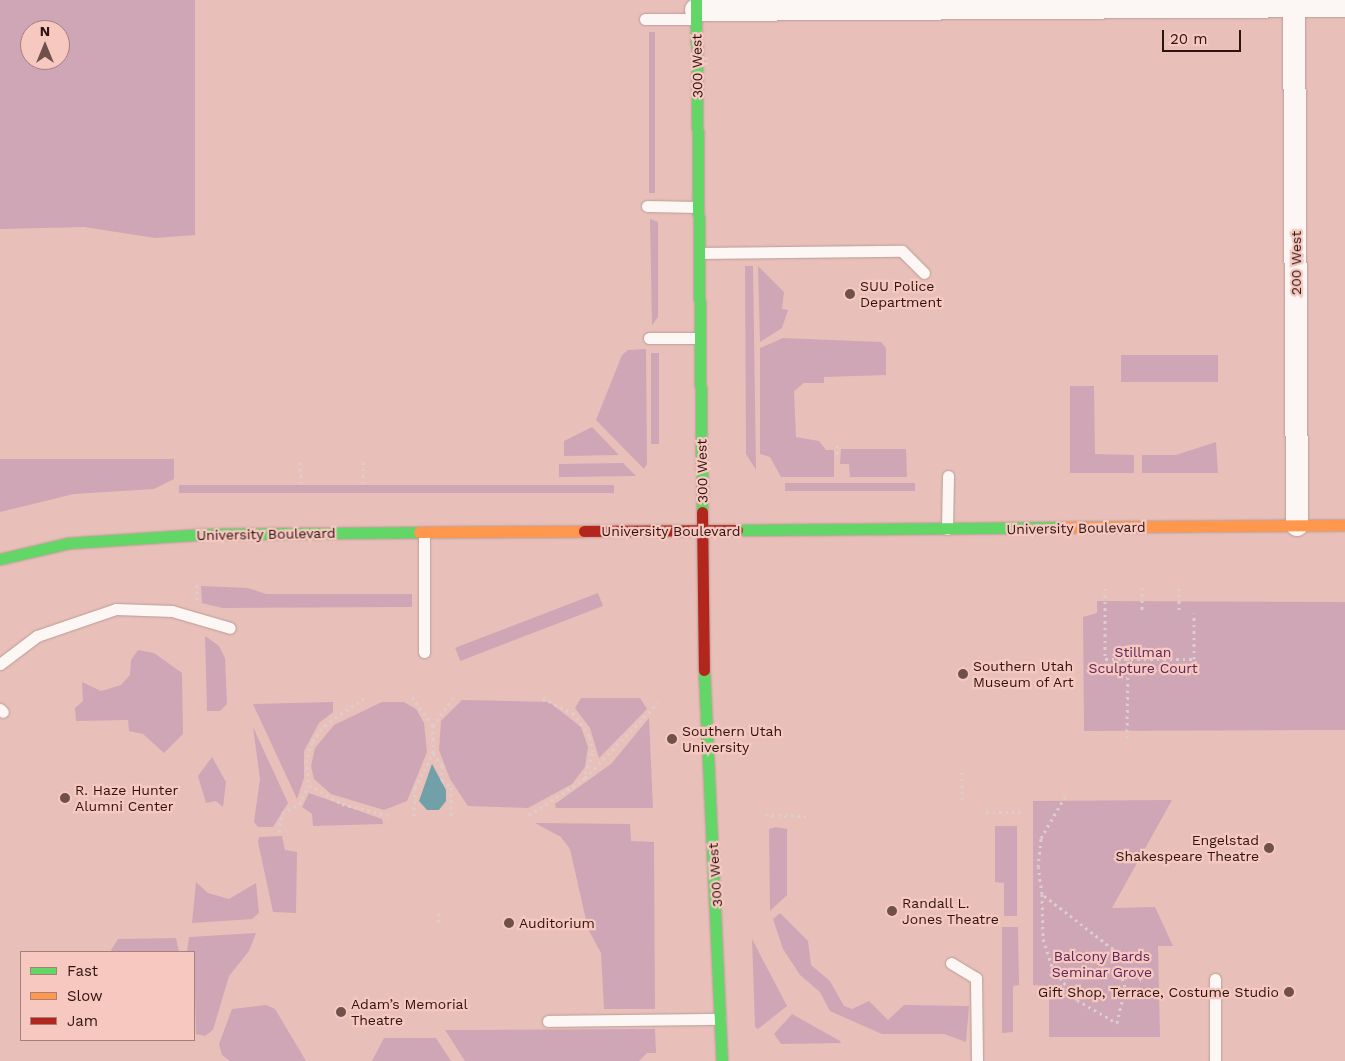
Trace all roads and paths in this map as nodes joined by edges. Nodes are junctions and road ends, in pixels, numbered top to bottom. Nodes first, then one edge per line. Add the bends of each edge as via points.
1 (1294, 3) edge
2 (963, 4) edge
3 (1345, 6) edge
4 (696, 9) edge
5 (645, 19) dead end
6 (647, 206) dead end
7 (698, 207) junction
8 (699, 253) junction
9 (924, 273) dead end
10 (649, 338) dead end
11 (700, 338) junction
12 (837, 445) dead end
13 (837, 455) dead end
14 (300, 462) dead end
15 (363, 462) dead end
16 (948, 476) dead end
17 (301, 483) dead end
18 (363, 483) dead end
19 (1297, 526) junction
20 (1345, 526) edge
21 (947, 529) junction
22 (703, 530) junction
23 (424, 532) junction
24 (0, 559) edge
25 (197, 581) dead end
26 (1142, 587) dead end
27 (1105, 588) dead end
28 (1179, 588) dead end
29 (196, 604) dead end
30 (1142, 612) dead end
31 (1179, 612) dead end
32 (1194, 613) dead end
33 (230, 628) dead end
34 (424, 652) dead end
35 (1128, 659) junction
36 (0, 664) edge
37 (539, 696) dead end
38 (412, 697) dead end
39 (453, 697) dead end
40 (364, 698) dead end
41 (658, 703) dead end
42 (433, 726) junction
43 (1127, 738) dead end
44 (432, 753) junction
45 (962, 772) dead end
46 (582, 780) junction
47 (309, 785) junction
48 (1066, 795) dead end
49 (962, 799) dead end
50 (986, 812) dead end
51 (1025, 812) dead end
52 (529, 815) dead end
53 (765, 815) dead end
54 (391, 816) dead end
55 (414, 816) dead end
56 (451, 816) dead end
57 (806, 816) dead end
58 (279, 832) dead end
59 (1042, 894) junction
60 (439, 910) dead end
61 (438, 922) dead end
62 (951, 964) dead end
63 (1215, 979) dead end
64 (721, 1019) junction
65 (548, 1021) dead end
66 (722, 1061) edge
67 (977, 1061) edge
68 (1215, 1061) edge

1 - 2 street
1 - 3 street
1 - 19 street, 200 West
2 - 4 street
4 - 5 lane
4 - 7 main road, 300 West
6 - 7 lane
7 - 8 main road, 300 West
8 - 9 lane via 902,251
8 - 11 main road, 300 West
10 - 11 lane
11 - 22 main road, 300 West
12 - 13 path
14 - 17 path
15 - 18 path
16 - 21 lane
19 - 20 main road, University Boulevard
19 - 21 main road, University Boulevard
21 - 22 main road, University Boulevard
22 - 23 main road, University Boulevard
22 - 64 main road, 300 West via 705,721
23 - 24 main road, University Boulevard via 138,536 69,543
23 - 34 lane
25 - 29 path
26 - 30 path
27 - 35 path via 1105,659
28 - 31 path
32 - 35 path via 1194,659
33 - 36 lane via 172,611 116,609 37,636
35 - 43 path
37 - 46 path via 565,706 589,736 593,752
38 - 42 path
39 - 42 path
40 - 47 path via 326,724 312,742 306,760
41 - 46 path
42 - 44 path
44 - 55 path via 415,788
44 - 56 path via 442,766 442,780 451,787
45 - 49 path
46 - 52 path
47 - 54 path via 342,804
47 - 58 path via 299,804 282,813
48 - 59 path via 1041,838 1038,867
50 - 51 path
53 - 57 path
59 - 59 path via 1113,950 1125,987 1116,1023 1077,1000 1052,966 1043,939
60 - 61 path
62 - 67 lane via 976,978
63 - 68 lane
64 - 65 lane
64 - 66 main road, 300 West

